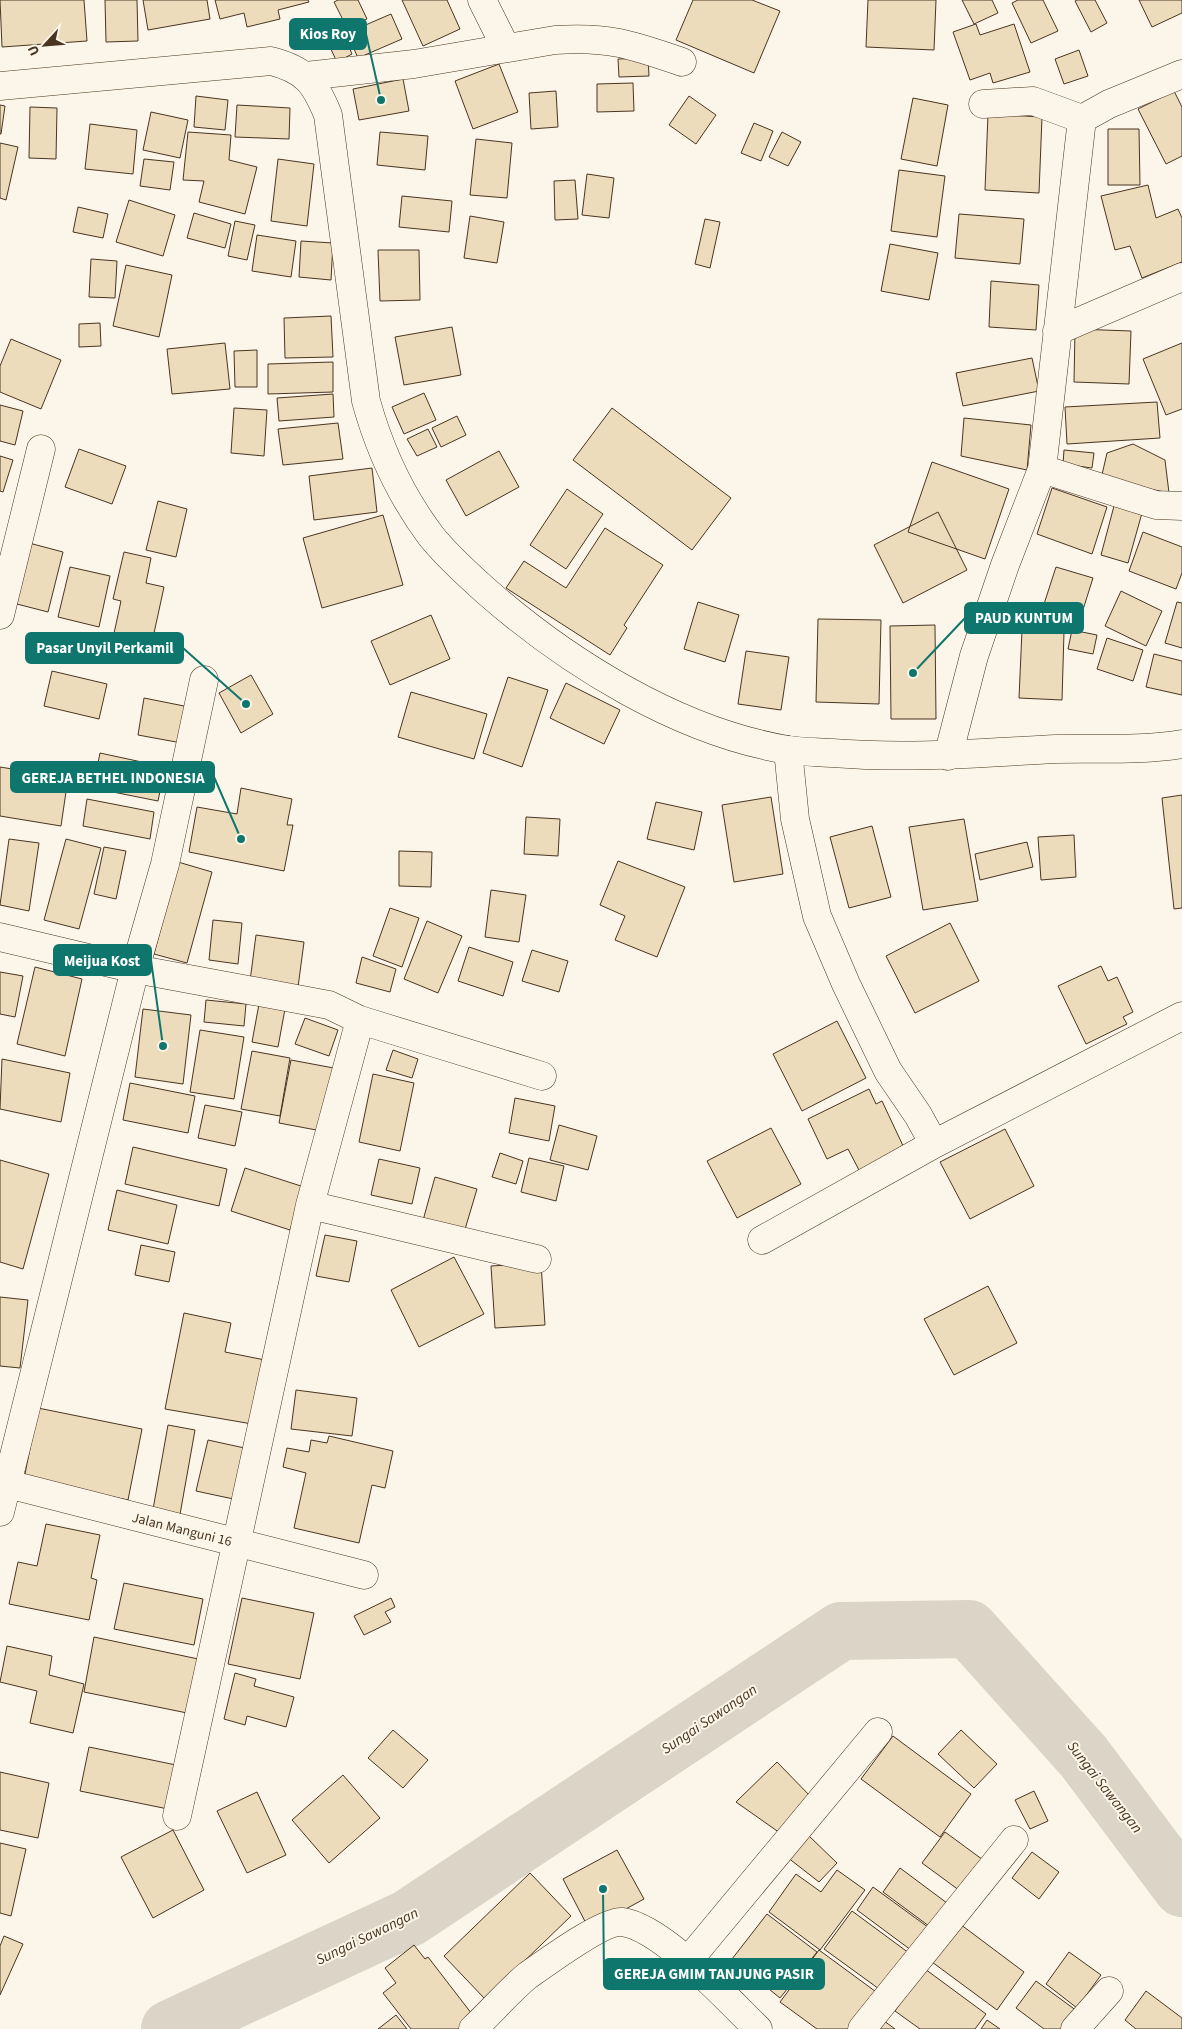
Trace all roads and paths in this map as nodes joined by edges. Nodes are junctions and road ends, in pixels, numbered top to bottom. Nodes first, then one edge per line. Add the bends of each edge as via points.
1 (482, 0) edge
2 (506, 48) junction
3 (682, 62) dead end
4 (1182, 74) edge
5 (306, 76) junction
6 (0, 86) edge
7 (983, 104) dead end
8 (1082, 120) junction
9 (1182, 277) edge
10 (1057, 331) junction
11 (41, 449) dead end
12 (1042, 469) junction
13 (1182, 506) edge
14 (0, 615) edge
15 (204, 680) dead end
16 (1182, 744) edge
17 (788, 750) junction
18 (948, 756) junction
19 (0, 937) edge
20 (135, 969) junction
21 (1182, 1016) edge
22 (360, 1020) junction
23 (542, 1076) dead end
24 (934, 1144) junction
25 (310, 1205) junction
26 (762, 1240) dead end
27 (537, 1258) dead end
28 (3, 1483) edge
29 (0, 1512) edge
30 (236, 1543) junction
31 (364, 1575) dead end
32 (878, 1732) dead end
33 (177, 1816) dead end
34 (1014, 1840) dead end
35 (687, 1962) junction
36 (1109, 1991) dead end
37 (472, 2029) edge
38 (758, 2029) edge
39 (862, 2029) edge
40 (1075, 2029) edge

1 - 2 street
2 - 3 street via 590,38 628,43
2 - 5 street via 414,64
4 - 8 street via 1109,104
5 - 6 street via 294,68 271,61
5 - 17 street via 328,115 366,401 388,461 409,503 432,537 513,615 570,656 696,724
7 - 8 street via 1033,101
8 - 10 street
9 - 10 street
10 - 12 street
11 - 14 street
12 - 13 street via 1156,505
12 - 18 street via 974,656
15 - 20 street via 165,864
16 - 18 street
17 - 18 street via 882,757
17 - 24 street via 795,819 817,916 888,1072
19 - 20 street
20 - 22 street via 330,1005
20 - 28 street
21 - 24 street
22 - 23 street
22 - 25 street
24 - 26 street
25 - 27 street
25 - 30 street
28 - 29 street
28 - 30 street, Jalan Manguni 16
30 - 31 street, Jalan Manguni 16
30 - 33 street
32 - 35 street
34 - 39 street
35 - 37 street via 649,1931 620,1922 609,1925 596,1930 527,1977
35 - 38 street
36 - 40 street

